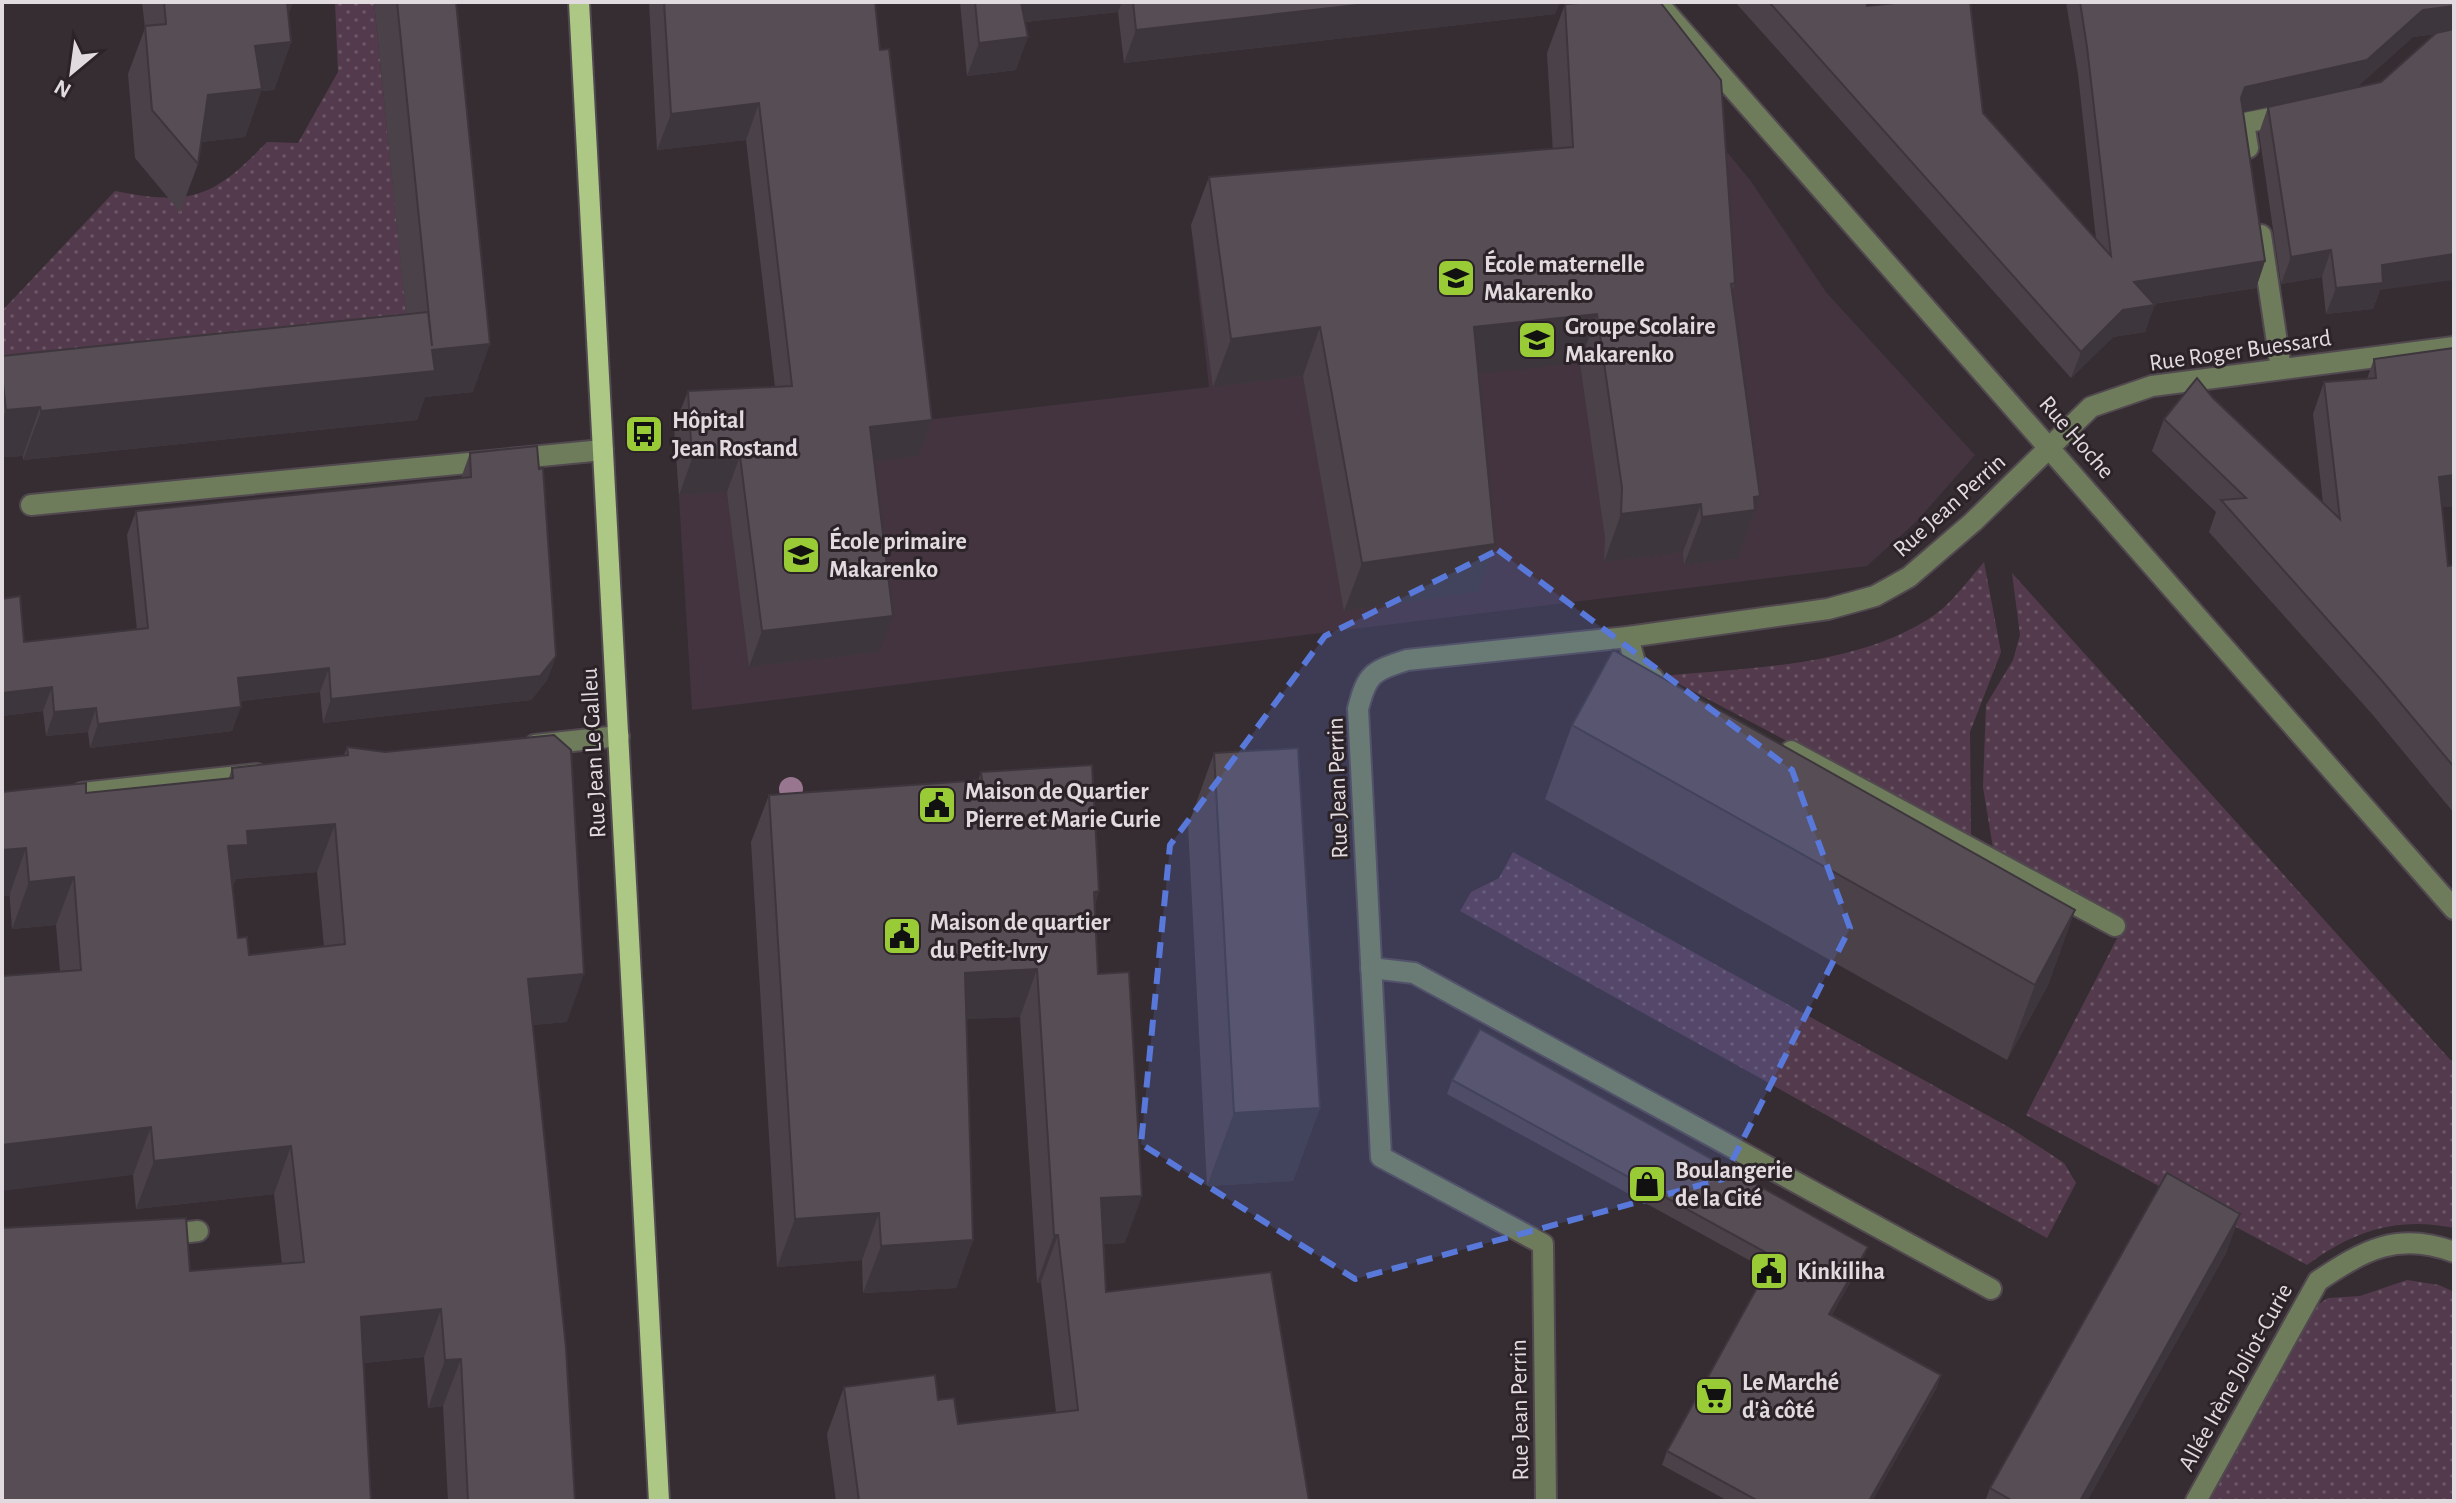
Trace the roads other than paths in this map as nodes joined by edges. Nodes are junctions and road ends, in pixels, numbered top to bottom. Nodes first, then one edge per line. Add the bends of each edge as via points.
1 (579, 2) edge
2 (1657, 2) edge
3 (2304, 111) edge
4 (2251, 169) edge
5 (2258, 216) edge
6 (2454, 347) edge
7 (2281, 369) junction
8 (2051, 446) junction
9 (603, 450) junction
10 (31, 505) dead end
11 (1628, 637) junction
12 (1665, 684) edge
13 (619, 736) junction
14 (1774, 742) edge
15 (515, 747) edge
16 (282, 772) edge
17 (64, 795) edge
18 (2454, 909) edge
19 (2115, 926) dead end
20 (1371, 968) junction
21 (198, 1231) dead end
22 (138, 1238) edge
23 (2454, 1252) edge
24 (1991, 1289) dead end
25 (659, 1501) edge
26 (1546, 1501) edge
27 (2196, 1501) edge

1 - 9 main road, Rue Jean Le Galleu
2 - 8 street, Rue Hoche
3 - 4 street via 2244,123
5 - 7 street
6 - 7 street, Rue Roger Buessard
7 - 8 street, Rue Roger Buessard via 2152,386 2091,407
8 - 11 street, Rue Jean Perrin via 1909,577 1875,596 1828,609
8 - 18 street, Rue Hoche
9 - 10 street
9 - 13 main road, Rue Jean Le Galleu
11 - 12 street via 1637,670
11 - 20 street, Rue Jean Perrin via 1407,660 1376,670 1365,683 1358,709
13 - 15 street
13 - 25 main road, Rue Jean Le Galleu
14 - 19 street
16 - 17 street
20 - 24 street via 1414,973
20 - 26 street, Rue Jean Perrin via 1381,1157 1543,1244
21 - 22 street
23 - 27 street, Allée Irène Joliot-Curie via 2387,1243 2318,1281

